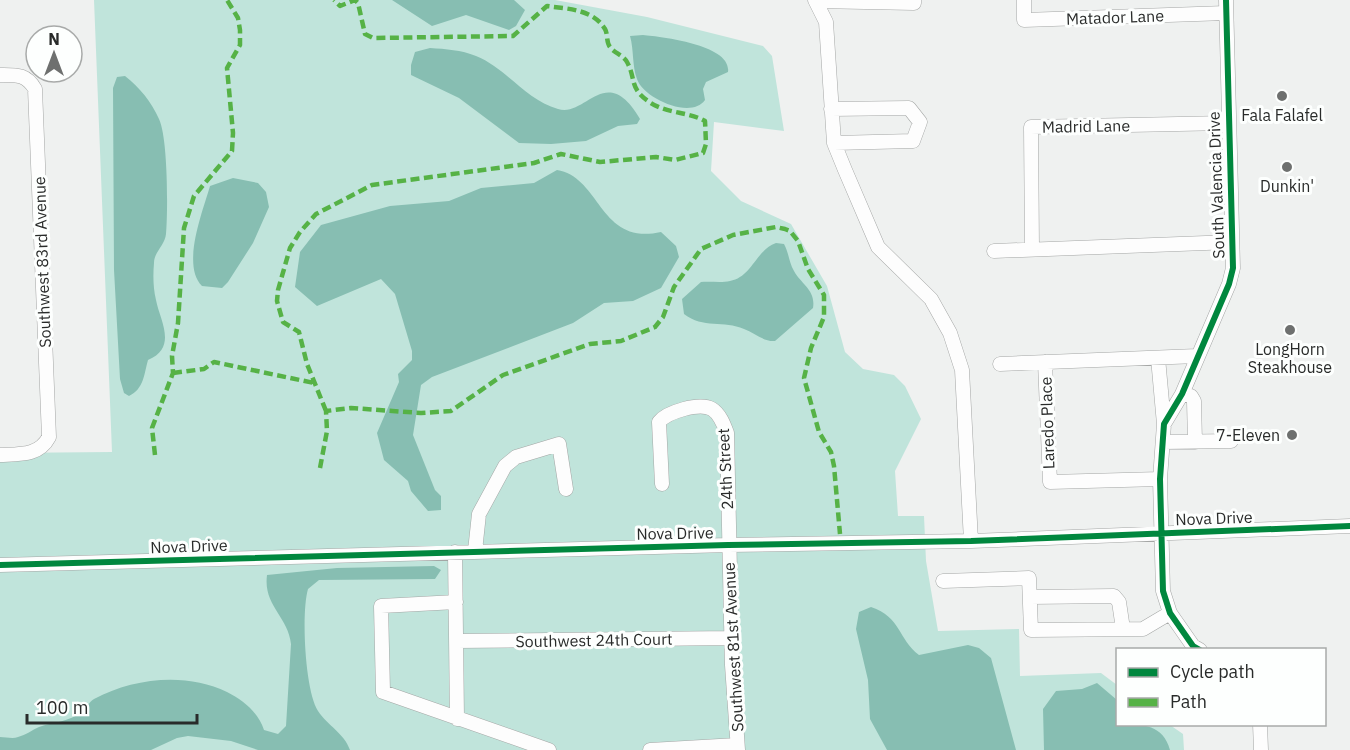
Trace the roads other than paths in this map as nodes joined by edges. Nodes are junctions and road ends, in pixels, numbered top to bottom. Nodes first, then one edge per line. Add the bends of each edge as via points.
1 (914, 0) edge
2 (1024, 0) edge
3 (815, 1) edge
4 (1226, 7) edge
5 (0, 75) edge
6 (831, 110) junction
7 (1227, 123) junction
8 (834, 143) junction
9 (1232, 242) junction
10 (1032, 249) junction
11 (994, 251) dead end
12 (1197, 356) junction
13 (1158, 358) junction
14 (1045, 362) junction
15 (1000, 364) dead end
16 (1182, 394) junction
17 (1164, 424) junction
18 (1231, 441) dead end
19 (1163, 442) junction
20 (1195, 442) junction
21 (0, 455) edge
22 (1160, 479) junction
23 (662, 484) dead end
24 (566, 489) dead end
25 (1350, 526) edge
26 (1161, 533) junction
27 (970, 541) junction
28 (728, 545) junction
29 (475, 551) junction
30 (455, 552) junction
31 (0, 565) edge
32 (943, 581) dead end
33 (1030, 597) junction
34 (456, 602) junction
35 (1170, 613) junction
36 (1123, 629) junction
37 (732, 638) junction
38 (456, 642) junction
39 (1196, 648) edge
40 (457, 719) junction
41 (1260, 726) edge
42 (738, 748) edge
43 (549, 750) edge
44 (650, 750) edge
45 (1261, 750) edge

1 - 3 street
2 - 4 street, Matador Lane via 1024,20
3 - 6 street via 826,22
4 - 7 street, South Valencia Drive
5 - 21 street, Southwest 83rd Avenue via 28,78 35,89 49,437 44,447 30,453
6 - 8 street
6 - 8 street via 909,108 920,122 913,141
7 - 9 street, South Valencia Drive
7 - 10 street, Madrid Lane via 1031,127
8 - 27 street via 879,247 931,298 950,333 962,370
9 - 10 street
9 - 12 street, South Valencia Drive via 1229,284
10 - 11 street
12 - 13 street, Laredo Place
12 - 16 street, South Valencia Drive
13 - 14 street, Laredo Place
13 - 17 street
14 - 15 street, Laredo Place
14 - 22 street, Laredo Place via 1050,482
16 - 17 street, South Valencia Drive
16 - 20 street via 1194,401
17 - 19 street, South Valencia Drive
18 - 20 street
19 - 20 street
19 - 22 street, South Valencia Drive
22 - 26 street, South Valencia Drive
23 - 28 street, 24th Street via 659,422 675,412 696,407 711,409 723,421 727,433
24 - 29 street via 559,444 516,457 505,466 479,514
25 - 26 street, Nova Drive
26 - 27 street, Nova Drive
26 - 35 street, South Valencia Drive via 1163,591
27 - 28 street, Nova Drive
28 - 29 street, Nova Drive
28 - 37 street, Southwest 81st Avenue
29 - 30 street, Nova Drive
30 - 31 street, Nova Drive
30 - 34 street
32 - 33 street via 1029,578
33 - 36 street via 1114,596 1119,602
33 - 36 street via 1031,630
34 - 38 street
34 - 40 street via 381,606 383,692
35 - 36 street via 1143,629
35 - 39 street
37 - 38 street, Southwest 24th Court
37 - 42 street, Southwest 81st Avenue
38 - 40 street
40 - 43 street
41 - 45 street
42 - 44 street

